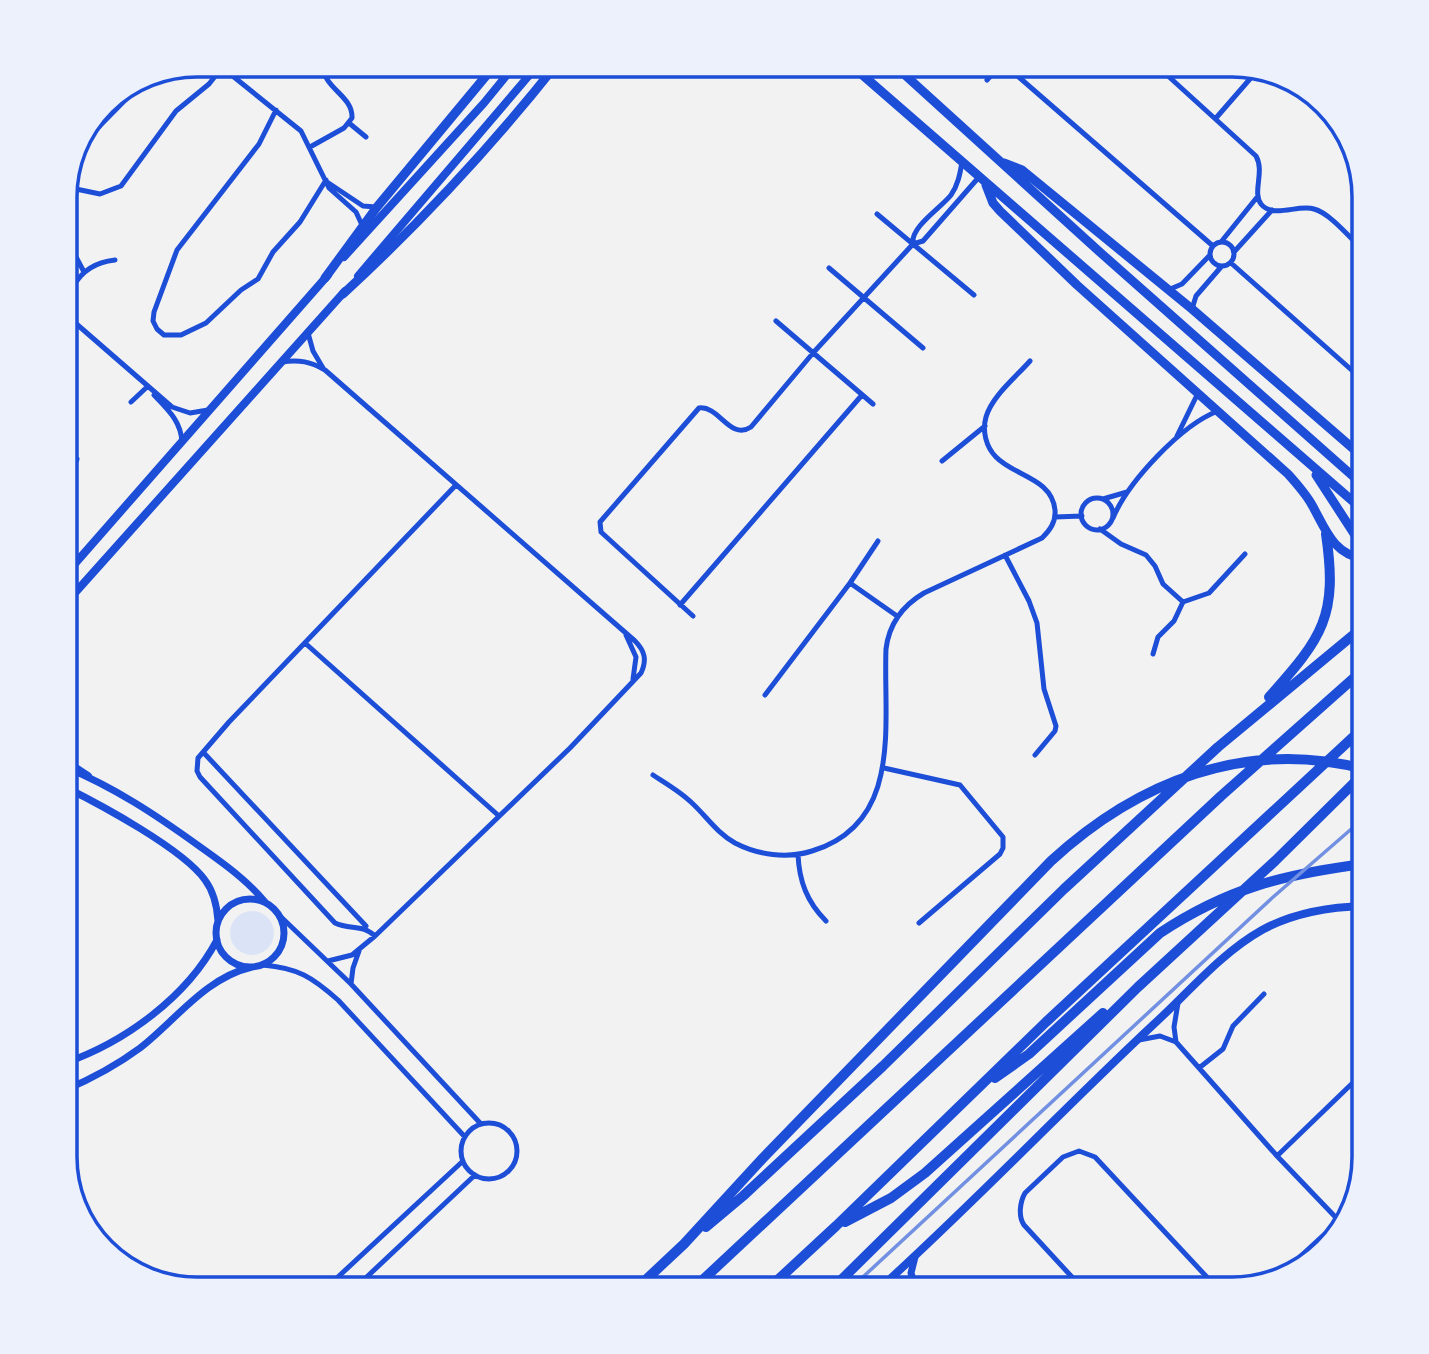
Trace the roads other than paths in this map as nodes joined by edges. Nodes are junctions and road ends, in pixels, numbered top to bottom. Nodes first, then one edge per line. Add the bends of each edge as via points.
1 (212, 77) edge
2 (235, 77) edge
3 (326, 77) edge
4 (485, 77) edge
5 (505, 77) edge
6 (528, 77) edge
7 (546, 77) edge
8 (865, 77) edge
9 (907, 77) edge
10 (990, 77) edge
11 (1016, 77) edge
12 (1170, 77) edge
13 (1250, 79) edge
14 (987, 80) dead end
15 (118, 107) edge
16 (276, 110) junction
17 (107, 118) edge
18 (1216, 118) junction
19 (349, 123) junction
20 (366, 137) dead end
21 (310, 147) junction
22 (962, 162) junction
23 (1002, 163) junction
24 (983, 180) junction
25 (327, 181) junction
26 (77, 189) edge
27 (1258, 196) junction
28 (949, 198) junction
29 (956, 204) junction
30 (377, 207) junction
31 (1272, 210) junction
32 (877, 214) dead end
33 (362, 226) junction
34 (1352, 240) edge
35 (1221, 242) junction
36 (913, 244) junction
37 (1213, 246) junction
38 (1234, 252) junction
39 (1210, 255) junction
40 (77, 258) edge
41 (115, 260) dead end
42 (1231, 263) junction
43 (1221, 267) junction
44 (829, 268) dead end
45 (85, 272) junction
46 (325, 278) junction
47 (77, 283) edge
48 (1168, 290) junction
49 (343, 294) junction
50 (974, 295) dead end
51 (864, 298) junction
52 (1192, 309) junction
53 (776, 321) dead end
54 (77, 325) edge
55 (308, 333) junction
56 (923, 348) dead end
57 (813, 353) junction
58 (1030, 361) dead end
59 (279, 363) junction
60 (325, 370) junction
61 (1352, 370) edge
62 (147, 387) junction
63 (1198, 393) junction
64 (862, 395) junction
65 (131, 402) dead end
66 (873, 404) dead end
67 (210, 410) junction
68 (1217, 411) junction
69 (985, 426) junction
70 (1177, 436) junction
71 (182, 442) junction
72 (1352, 448) edge
73 (942, 461) dead end
74 (1310, 465) junction
75 (1352, 475) edge
76 (457, 485) junction
77 (1127, 492) junction
78 (1102, 499) junction
79 (1352, 501) edge
80 (1082, 516) junction
81 (1055, 517) junction
82 (1112, 520) junction
83 (1100, 529) junction
84 (1352, 530) edge
85 (1326, 534) junction
86 (1116, 539) junction
87 (878, 541) dead end
88 (1245, 554) dead end
89 (1005, 555) junction
90 (1352, 557) edge
91 (77, 561) edge
92 (850, 583) junction
93 (77, 590) edge
94 (1183, 602) junction
95 (680, 605) junction
96 (693, 616) dead end
97 (897, 616) junction
98 (1352, 636) edge
99 (305, 643) junction
100 (1153, 654) dead end
101 (1352, 680) edge
102 (765, 695) dead end
103 (1245, 723) junction
104 (1352, 738) edge
105 (203, 752) junction
106 (1035, 755) dead end
107 (884, 768) junction
108 (1352, 768) edge
109 (77, 769) edge
110 (77, 771) edge
111 (653, 775) dead end
112 (88, 776) junction
113 (1352, 783) edge
114 (77, 794) edge
115 (499, 816) junction
116 (798, 854) junction
117 (1352, 866) edge
118 (265, 902) junction
119 (1352, 906) edge
120 (279, 915) junction
121 (218, 921) junction
122 (826, 921) dead end
123 (919, 923) dead end
124 (369, 930) junction
125 (375, 936) junction
126 (217, 940) junction
127 (359, 951) junction
128 (328, 961) junction
129 (263, 965) junction
130 (252, 967) junction
131 (351, 984) junction
132 (1138, 987) junction
133 (1264, 995) dead end
134 (1179, 1002) junction
135 (1136, 1041) junction
136 (1178, 1044) junction
137 (77, 1057) edge
138 (1199, 1068) junction
139 (77, 1084) edge
140 (982, 1084) junction
141 (1352, 1084) edge
142 (481, 1124) junction
143 (464, 1137) junction
144 (1277, 1156) junction
145 (463, 1161) junction
146 (475, 1175) junction
147 (1336, 1217) edge
148 (836, 1226) junction
149 (684, 1244) junction
150 (915, 1256) junction
151 (338, 1277) edge
152 (367, 1277) edge
153 (649, 1277) edge
154 (706, 1277) edge
155 (781, 1277) edge
156 (844, 1277) edge
157 (892, 1277) edge
158 (913, 1277) edge
159 (1072, 1277) edge
160 (1207, 1277) edge

1 - 26 street via 176,111 121,186 100,194
2 - 16 street
3 - 19 street via 351,107
4 - 30 main road
5 - 46 main road
6 - 49 main road
7 - 49 main road via 474,164
8 - 22 main road
9 - 23 main road
10 - 14 street
11 - 37 street
12 - 18 street
13 - 18 street
15 - 17 street
16 - 21 street via 294,124
16 - 25 street via 259,144 177,250 154,312 157,329 173,336 194,330 258,279
18 - 27 street via 1256,156 1261,171
19 - 20 street
19 - 21 street
21 - 25 street
22 - 24 main road
22 - 28 street
23 - 48 main road via 1022,170
23 - 75 main road
24 - 29 street
24 - 63 main road via 1000,211
24 - 74 main road
25 - 30 street via 363,206
25 - 33 street via 331,191 356,212
27 - 31 street via 1261,204
27 - 35 street
28 - 29 street
28 - 36 street via 914,233
29 - 36 street via 923,241
30 - 33 main road
31 - 34 street via 1317,209
31 - 38 street
32 - 36 street
33 - 46 main road
35 - 37 street
35 - 38 street
36 - 50 street
36 - 51 street
37 - 39 street
38 - 42 street
39 - 43 street
39 - 48 street via 1182,284
40 - 45 street
41 - 45 street
42 - 43 street
42 - 61 street
43 - 52 street via 1196,296
44 - 51 street
45 - 47 street
46 - 67 main road
48 - 52 main road
49 - 55 main road
51 - 56 street
51 - 57 street
52 - 72 main road
53 - 57 street
54 - 62 street
55 - 59 main road
55 - 60 street
57 - 64 street
57 - 95 street via 748,430 737,431 709,409 699,408 600,522 601,532
58 - 69 street via 993,403
59 - 60 street via 301,360
59 - 93 main road
60 - 76 street
62 - 65 street
62 - 67 street via 181,411
62 - 71 street via 175,417
63 - 68 main road
63 - 70 street
64 - 66 street
64 - 95 street
67 - 71 main road
68 - 70 street
68 - 85 main road via 1295,481
69 - 73 street
69 - 81 street via 995,456 1048,492
70 - 77 street
71 - 91 main road
74 - 79 main road
74 - 84 main road
76 - 99 street
76 - 115 street via 640,646 645,659 641,673
77 - 78 street
77 - 82 street
78 - 80 street via 1089,500
78 - 82 street via 1113,510
80 - 81 street
80 - 83 street via 1090,528
81 - 89 street via 1042,538
82 - 83 street
82 - 86 street
83 - 86 street
85 - 90 main road
85 - 103 highway via 1331,588 1321,627 1301,661
86 - 94 street via 1146,555 1163,584
87 - 92 street
88 - 94 street via 1209,593
89 - 97 street via 924,593
89 - 106 street via 1037,623 1044,689 1056,726
92 - 97 street
92 - 102 street
94 - 100 street via 1174,621 1158,636
95 - 96 street
97 - 107 street via 886,649
98 - 103 highway
99 - 105 street
99 - 115 street
101 - 154 highway
103 - 149 highway via 1055,898 883,1066 743,1196
104 - 140 highway
105 - 124 street
105 - 124 street via 196,764 200,777 335,923
107 - 116 street via 874,799 855,826 829,845
107 - 123 street via 960,785 1003,837 1000,854
108 - 149 highway via 1317,761 1254,761 1213,768 1153,789 1117,809 1066,846
109 - 112 main road
110 - 112 street
111 - 116 street via 689,800 734,842 765,853
112 - 118 street via 160,818 240,877
113 - 132 highway
114 - 121 street via 196,868 215,898
115 - 125 street
116 - 122 street via 807,896
117 - 140 highway via 1263,882 1220,899 1160,933 1028,1054
118 - 120 street
118 - 121 street via 254,899 232,904
119 - 134 main road via 1316,911 1264,929
120 - 128 street
120 - 129 street via 284,938 273,958
121 - 126 street
124 - 125 street
125 - 127 street
126 - 130 street via 229,960
126 - 137 street via 189,981 150,1015
127 - 128 street
127 - 131 street
128 - 131 street
129 - 130 street
129 - 143 street via 286,967 315,980
130 - 139 street via 213,984 139,1048
131 - 142 street
132 - 148 highway via 1087,1026 917,1179 873,1209
132 - 156 highway
133 - 138 street via 1233,1027 1223,1049
134 - 135 main road
134 - 136 street via 1174,1018
135 - 136 street via 1160,1037
135 - 150 main road
136 - 138 street
138 - 144 street
140 - 148 highway
141 - 144 street
142 - 143 street
142 - 146 street via 494,1123 509,1131 516,1155 503,1174 492,1178
143 - 145 street
144 - 147 street
145 - 146 street
145 - 151 street
146 - 152 street
148 - 155 highway
149 - 153 highway
150 - 157 main road
150 - 158 street
159 - 160 street via 1020,1217 1025,1192 1063,1157 1079,1151 1095,1157

